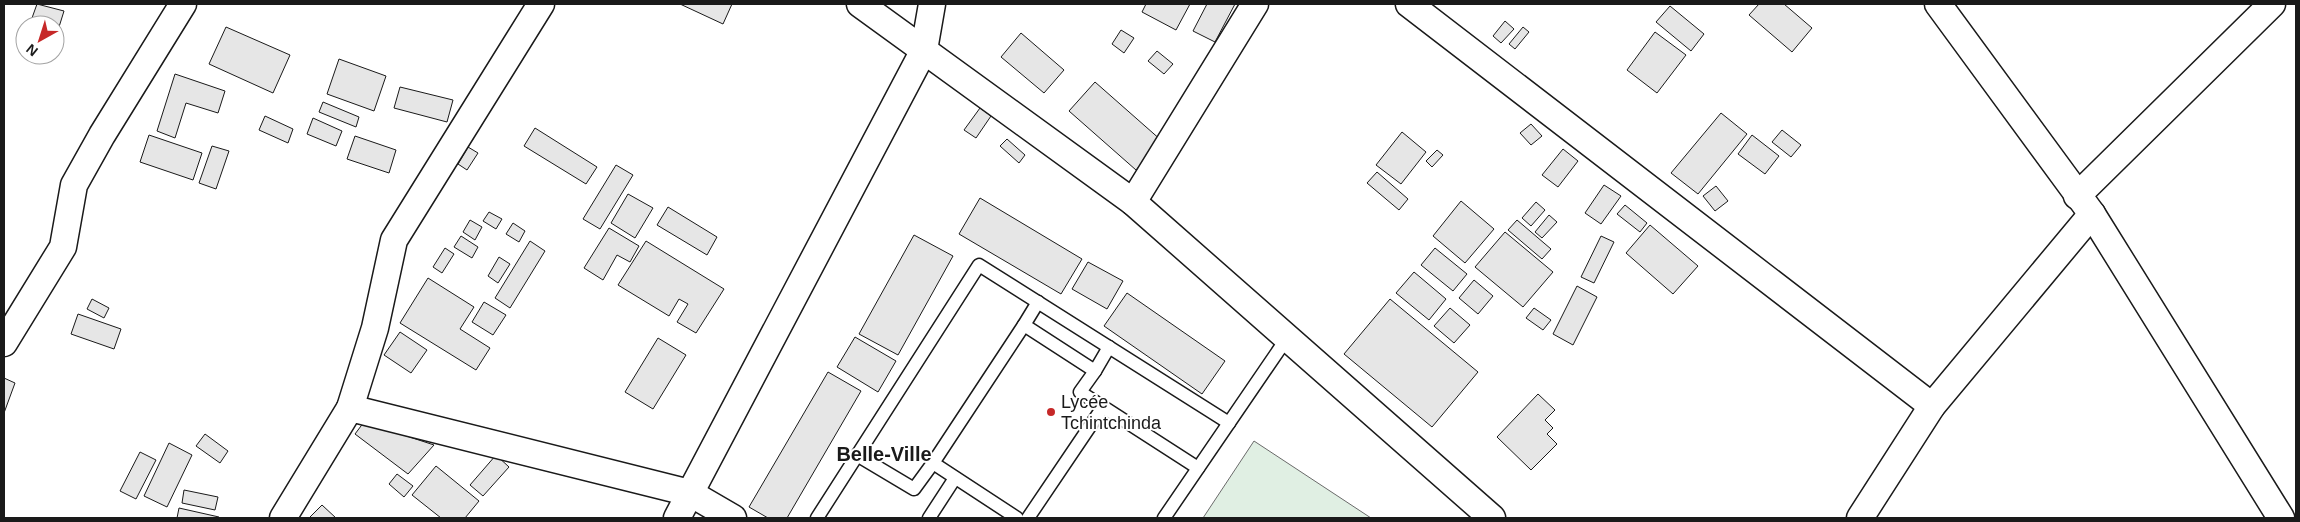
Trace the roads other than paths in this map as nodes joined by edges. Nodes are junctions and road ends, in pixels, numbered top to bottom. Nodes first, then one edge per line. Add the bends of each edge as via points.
1 (183, 4) edge
2 (540, 4) edge
3 (860, 4) edge
4 (932, 4) edge
5 (1255, 4) edge
6 (1409, 4) edge
7 (1938, 4) edge
8 (2272, 4) edge
9 (924, 50) junction
10 (1133, 202) junction
11 (2085, 205) junction
12 (1038, 302) junction
13 (1024, 325) junction
14 (1287, 338) junction
15 (4, 343) edge
16 (1108, 347) junction
17 (1095, 371) junction
18 (1932, 406) junction
19 (1103, 407) junction
20 (350, 408) junction
21 (1229, 423) junction
22 (858, 455) junction
23 (933, 463) junction
24 (1198, 468) junction
25 (955, 478) junction
26 (690, 493) junction
27 (283, 518) edge
28 (678, 518) edge
29 (733, 518) edge
30 (817, 518) edge
31 (928, 518) edge
32 (1017, 518) edge
33 (1028, 518) edge
34 (1164, 518) edge
35 (1492, 518) edge
36 (1860, 518) edge
37 (2281, 518) edge

1 - 15 street via 74,185 63,247
2 - 20 street via 394,240 375,328
3 - 9 street
4 - 9 street
5 - 10 street
6 - 18 street
7 - 11 street
8 - 11 street
9 - 10 street
9 - 26 street
10 - 14 street
11 - 18 street
11 - 37 street
12 - 13 lane
12 - 16 lane
12 - 22 lane via 979,265
13 - 17 lane
13 - 23 lane
14 - 21 lane
14 - 35 street
16 - 17 lane
16 - 21 lane
17 - 19 lane via 1080,392
18 - 36 street
19 - 24 lane
19 - 33 lane
20 - 26 street
20 - 27 street
21 - 24 lane
22 - 23 lane via 914,489
22 - 30 lane
23 - 25 lane
24 - 34 lane
25 - 31 lane
25 - 32 lane
26 - 28 street
26 - 29 street

